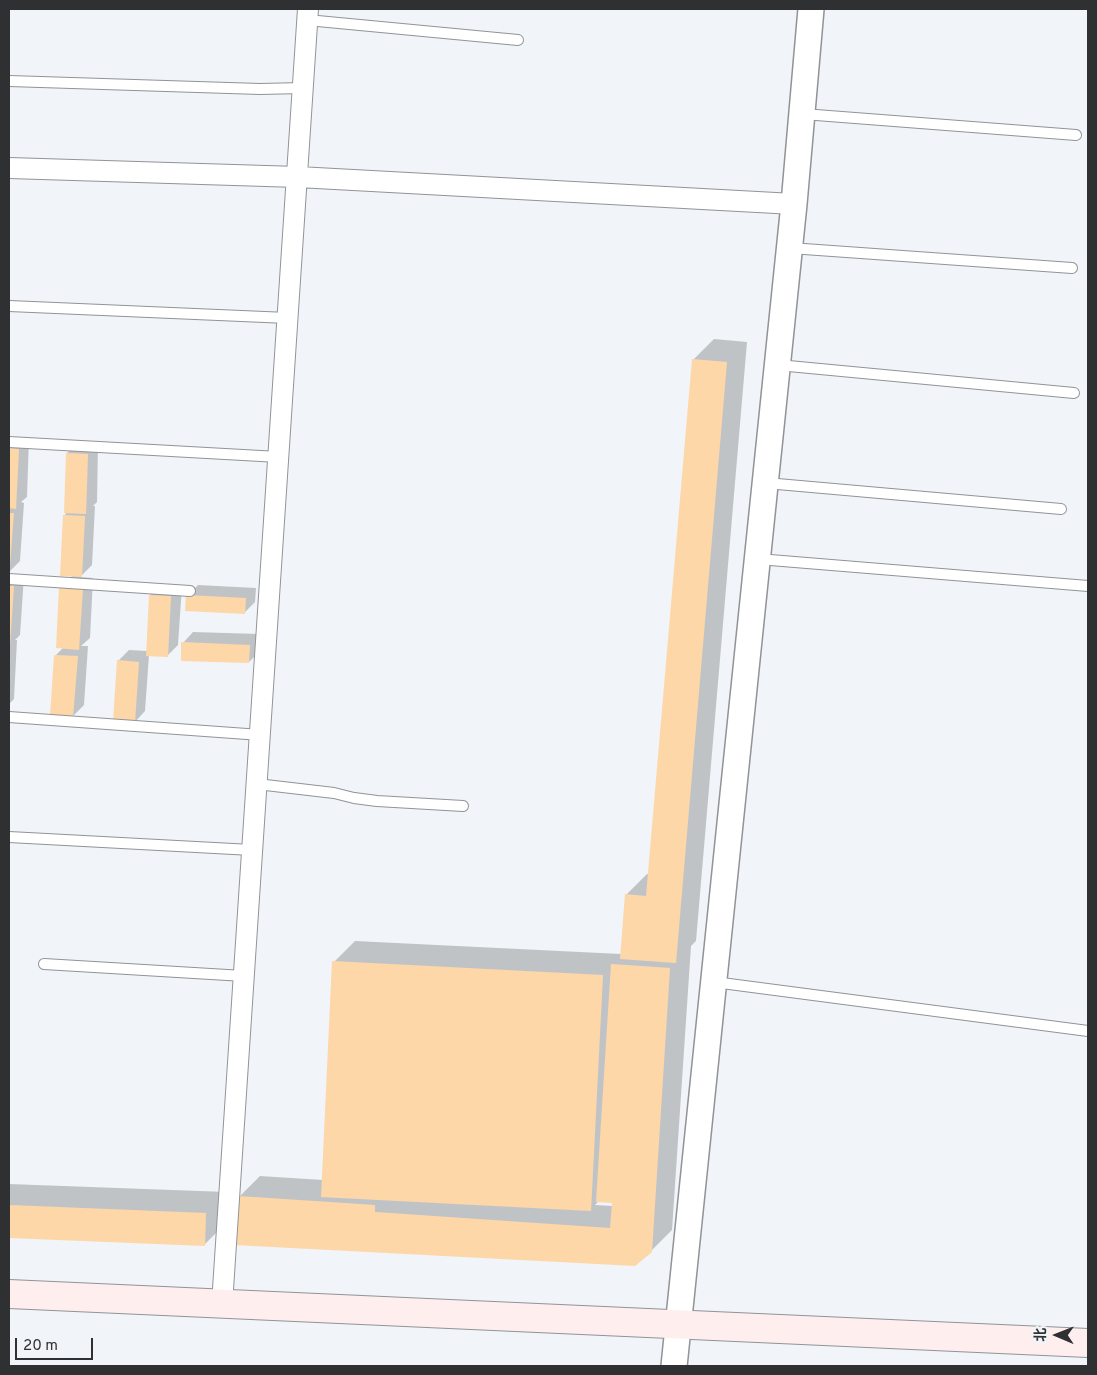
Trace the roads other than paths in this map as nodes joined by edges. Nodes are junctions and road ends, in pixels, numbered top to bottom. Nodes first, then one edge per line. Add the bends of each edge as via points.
1 (811, 9) edge
2 (308, 14) edge
3 (518, 40) dead end
4 (9, 81) edge
5 (303, 88) junction
6 (802, 114) junction
7 (1076, 135) dead end
8 (9, 168) edge
9 (298, 177) junction
10 (794, 204) junction
11 (789, 248) junction
12 (1072, 268) dead end
13 (9, 306) edge
14 (288, 318) junction
15 (777, 365) junction
16 (1074, 392) dead end
17 (9, 442) edge
18 (279, 457) junction
19 (765, 483) junction
20 (1060, 509) dead end
21 (757, 558) junction
22 (9, 580) edge
23 (1088, 586) edge
24 (190, 591) dead end
25 (9, 717) edge
26 (261, 735) junction
27 (257, 784) junction
28 (463, 806) dead end
29 (9, 837) edge
30 (252, 850) junction
31 (44, 964) dead end
32 (244, 976) junction
33 (714, 982) junction
34 (1088, 1031) edge
35 (9, 1294) edge
36 (222, 1304) junction
37 (679, 1324) junction
38 (1088, 1343) edge
39 (674, 1366) edge

1 - 6 street
2 - 3 lane
2 - 5 street
4 - 5 lane
5 - 9 street
6 - 7 lane
6 - 10 street
8 - 9 street
9 - 10 street
9 - 14 street
10 - 11 street
11 - 12 lane
11 - 15 street
13 - 14 lane
14 - 18 street
15 - 16 lane
15 - 19 street
17 - 18 lane
18 - 26 street
19 - 20 lane
19 - 21 street
21 - 23 lane
21 - 33 street
22 - 24 lane
25 - 26 lane
26 - 27 street
27 - 28 lane via 334,792 377,801
27 - 30 street
29 - 30 lane
30 - 32 street
31 - 32 lane
32 - 36 street
33 - 34 lane
33 - 37 street
35 - 36 main road
36 - 37 main road
37 - 38 main road
37 - 39 street

